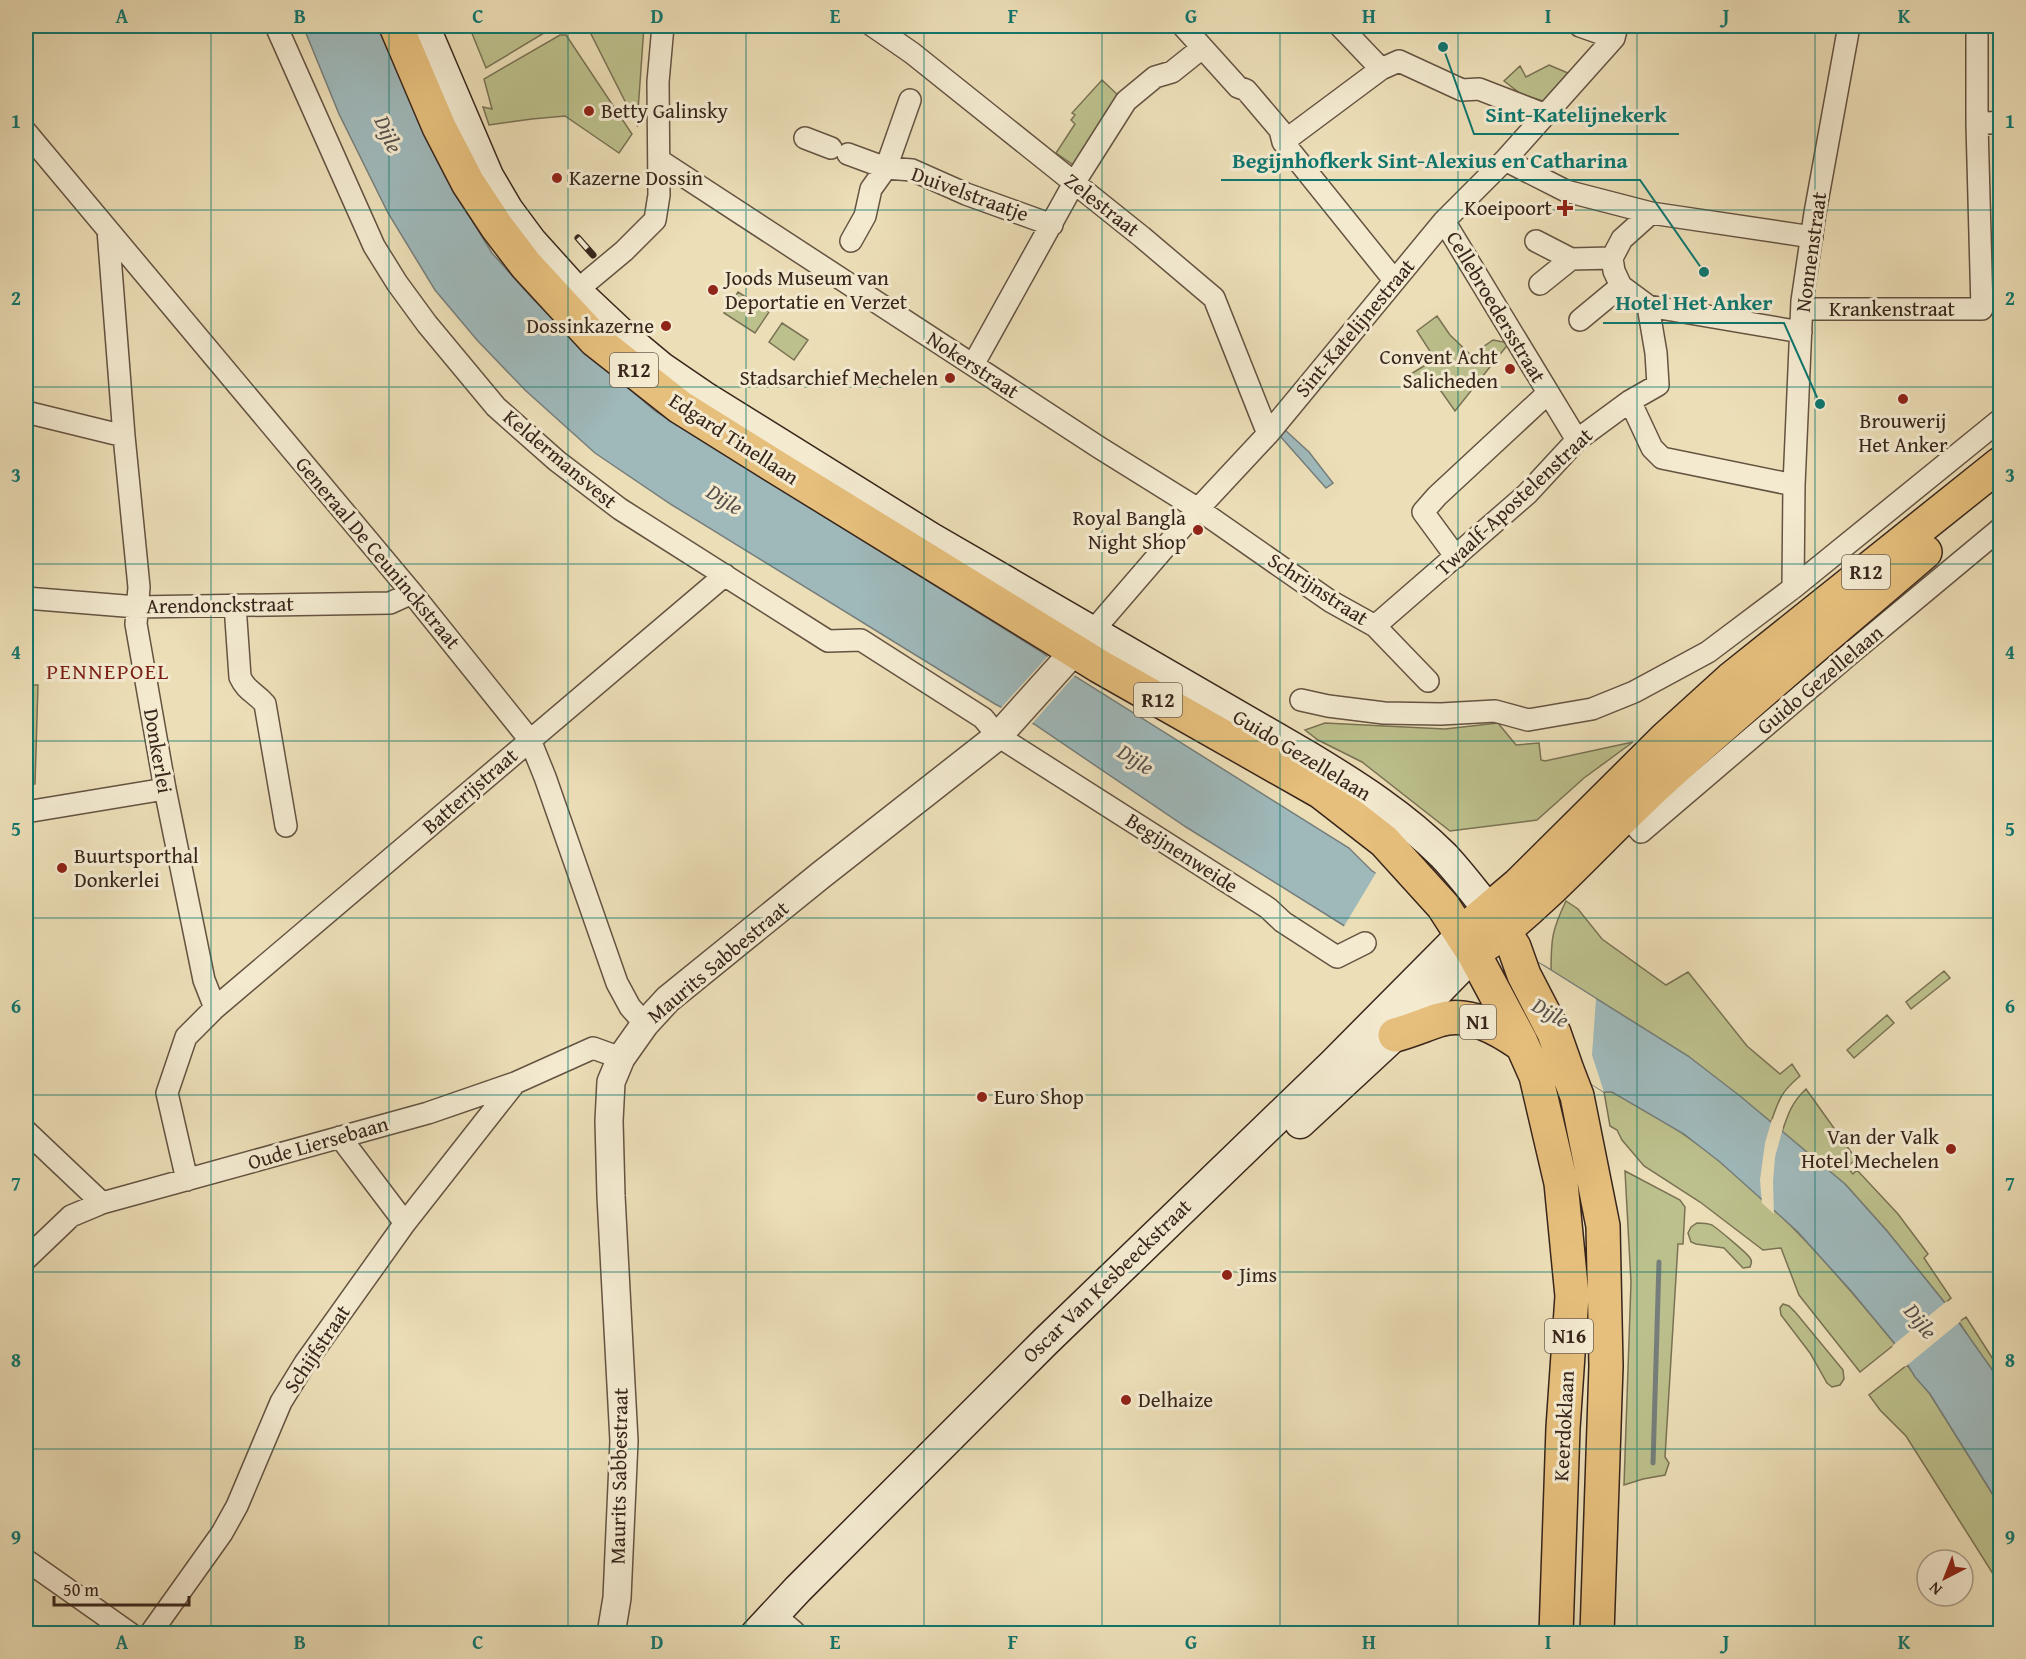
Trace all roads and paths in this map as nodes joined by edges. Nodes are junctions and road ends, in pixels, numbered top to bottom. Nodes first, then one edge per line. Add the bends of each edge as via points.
1 (276, 26) edge
2 (396, 26) edge
3 (424, 26) edge
4 (663, 26) edge
5 (873, 26) edge
6 (1183, 26) edge
7 (1340, 26) edge
8 (1580, 26) edge
9 (1849, 26) edge
10 (1977, 26) edge
11 (1615, 32) edge
12 (1202, 48) junction
13 (1381, 69) junction
14 (910, 100) dead end
15 (1546, 115) junction
16 (2001, 122) edge
17 (1977, 124) junction
18 (26, 132) edge
19 (805, 138) dead end
20 (1283, 142) junction
21 (659, 160) junction
22 (1505, 160) junction
23 (886, 168) junction
24 (1074, 183) junction
25 (1651, 213) junction
26 (1444, 220) junction
27 (1052, 225) junction
28 (108, 230) junction
29 (1812, 237) junction
30 (851, 241) dead end
31 (1536, 241) dead end
32 (1570, 258) junction
33 (1612, 258) junction
34 (1394, 280) junction
35 (1540, 284) dead end
36 (1621, 286) junction
37 (573, 302) junction
38 (1648, 306) junction
39 (1802, 309) junction
40 (1580, 320) dead end
41 (1801, 332) junction
42 (973, 365) junction
43 (1548, 393) junction
44 (1630, 401) junction
45 (26, 412) edge
46 (2001, 420) edge
47 (1268, 434) junction
48 (124, 436) junction
49 (1577, 440) junction
50 (2001, 464) edge
51 (1794, 485) junction
52 (2001, 489) edge
53 (1198, 509) junction
54 (2001, 529) edge
55 (1456, 557) junction
56 (725, 575) junction
57 (1793, 588) junction
58 (412, 592) junction
59 (26, 598) edge
60 (235, 604) junction
61 (137, 607) junction
62 (1375, 626) junction
63 (1077, 649) junction
64 (1708, 652) junction
65 (1428, 681) dead end
66 (1301, 700) dead end
67 (1753, 704) junction
68 (1005, 730) junction
69 (530, 740) junction
70 (165, 789) junction
71 (26, 812) edge
72 (1625, 814) junction
73 (286, 826) dead end
74 (1488, 933) junction
75 (1365, 943) dead end
76 (1429, 983) junction
77 (215, 1008) junction
78 (645, 1024) junction
79 (1395, 1035) junction
80 (1521, 1043) junction
81 (621, 1058) junction
82 (515, 1083) junction
83 (26, 1131) edge
84 (340, 1137) junction
85 (187, 1180) junction
86 (102, 1203) junction
87 (405, 1223) junction
88 (26, 1259) edge
89 (26, 1560) edge
90 (778, 1629) edge
91 (131, 1634) edge
92 (150, 1634) edge
93 (611, 1634) edge
94 (1556, 1634) edge
95 (1597, 1634) edge

1 - 56 street, Keldermansvest via 374,246 397,284 456,360 496,407 557,461 620,510
2 - 37 main road, Edgard Tinellaan / R12 via 439,127 468,183 518,256
3 - 37 main road, Edgard Tinellaan / R12 via 488,176
4 - 21 street via 658,82
5 - 24 street, Zelestraat
6 - 12 street
7 - 13 street
8 - 11 street
9 - 29 street, Nonnenstraat
10 - 17 street
11 - 15 street, Sint-Katelijnestraat
12 - 20 street via 1238,87 1246,90 1280,130
12 - 24 street via 1172,72 1155,77 1126,101
13 - 15 street via 1399,61 1462,90 1479,89
13 - 20 street
14 - 23 street, Duivelstraatje
15 - 22 street, Sint-Katelijnestraat
16 - 17 street
17 - 39 street, Krankenstraat via 1982,309
18 - 28 street, Generaal De Ceuninckstraat
19 - 23 street, Duivelstraatje
20 - 34 street
21 - 37 street via 655,220
21 - 42 street, Nokerstraat
22 - 25 street via 1566,190
22 - 26 street, Sint-Katelijnestraat
23 - 27 street, Duivelstraatje via 912,170
23 - 30 street, Duivelstraatje via 871,189 865,216
24 - 27 street
24 - 47 street, Zelestraat via 1214,298
25 - 29 street
25 - 33 street via 1622,240
26 - 34 street, Sint-Katelijnestraat
26 - 43 street, Cellebroedersstraat
27 - 42 street
28 - 48 street, Donkerlei
28 - 58 street, Generaal De Ceuninckstraat
29 - 39 street, Nonnenstraat
31 - 32 street
32 - 33 street
32 - 35 street
33 - 36 street
34 - 47 street, Sint-Katelijnestraat
36 - 38 street
36 - 40 street
37 - 63 main road, Edgard Tinellaan / R12 via 595,340 680,407
38 - 41 street
38 - 44 street, Twaalf-Apostelenstraat via 1658,385
39 - 41 street, Nonnenstraat
41 - 51 street, Nonnenstraat
42 - 53 street, Nokerstraat
43 - 49 street, Cellebroedersstraat
43 - 55 street via 1423,512
44 - 49 street, Twaalf-Apostelenstraat
44 - 51 street via 1652,448 1662,458
45 - 48 street
46 - 57 street
47 - 53 street, Sint-Katelijnestraat
48 - 61 street, Donkerlei via 139,587
49 - 55 street, Twaalf-Apostelenstraat via 1527,494
50 - 67 main road, Guido Gezellelaan / R12
51 - 57 street, Nonnenstraat
52 - 67 main road, Guido Gezellelaan / R12
53 - 62 street, Schrijnstraat via 1330,601
53 - 63 street, Sint-Katelijnestraat
54 - 67 street, Guido Gezellelaan via 1928,588
55 - 62 street, Twaalf-Apostelenstraat
56 - 68 street, Keldermansvest via 828,641 861,640
56 - 69 street, Batterijstraat
57 - 64 street
58 - 60 street, Arendonckstraat via 390,603
58 - 69 street, Generaal De Ceuninckstraat
59 - 61 street, Arendonckstraat
60 - 61 street, Arendonckstraat
60 - 73 street via 240,677 245,688 266,704
61 - 70 street, Donkerlei via 136,624
62 - 65 street, Schrijnstraat
63 - 68 street, Maurits Sabbestraat
63 - 74 main road, Guido Gezellelaan / R12 via 1321,792 1384,841 1436,899
63 - 74 main road, Guido Gezellelaan / R12 via 1370,794 1443,856
64 - 66 street via 1634,692 1592,709 1528,720 1495,711 1384,713
64 - 67 street
67 - 72 street, Guido Gezellelaan
67 - 72 main road, Guido Gezellelaan / R12 via 1666,738
68 - 75 street, Begijnenweide via 1337,957
68 - 78 street, Maurits Sabbestraat via 668,999
69 - 77 street, Batterijstraat
69 - 78 street, Generaal De Ceuninckstraat via 617,983
70 - 71 street
70 - 77 street, Donkerlei via 204,980
72 - 74 main road, Guido Gezellelaan / R12 via 1565,837 1519,884
74 - 76 main road, Oscar Van Kesbeeckstraat / N1
74 - 80 main road, N16
74 - 95 main road, Keerdoklaan / N16 via 1524,975 1554,1033 1577,1096 1603,1226 1606,1366
76 - 79 main road, Oscar Van Kesbeeckstraat / N1
76 - 90 main road, Oscar Van Kesbeeckstraat / N1 via 1333,1064 1050,1336
77 - 85 street via 186,1037 167,1093
78 - 81 street, Maurits Sabbestraat
79 - 80 main road, N1 via 1439,1020 1466,1019 1493,1027
79 - 90 main road, Oscar Van Kesbeeckstraat / N1 via 1155,1261
80 - 94 main road, Keerdoklaan / N16 via 1536,1077 1561,1183 1572,1296
81 - 82 street, Oude Liersebaan via 593,1048
81 - 93 street, Maurits Sabbestraat via 611,1082 609,1121 624,1441 617,1598
82 - 84 street, Oude Liersebaan via 428,1113
82 - 87 street, Schijfstraat
83 - 86 street
84 - 85 street, Oude Liersebaan
84 - 87 street
85 - 86 street, Oude Liersebaan
86 - 88 street, Oude Liersebaan via 71,1216
87 - 92 street, Schijfstraat via 305,1363 281,1402 222,1533
89 - 91 street

